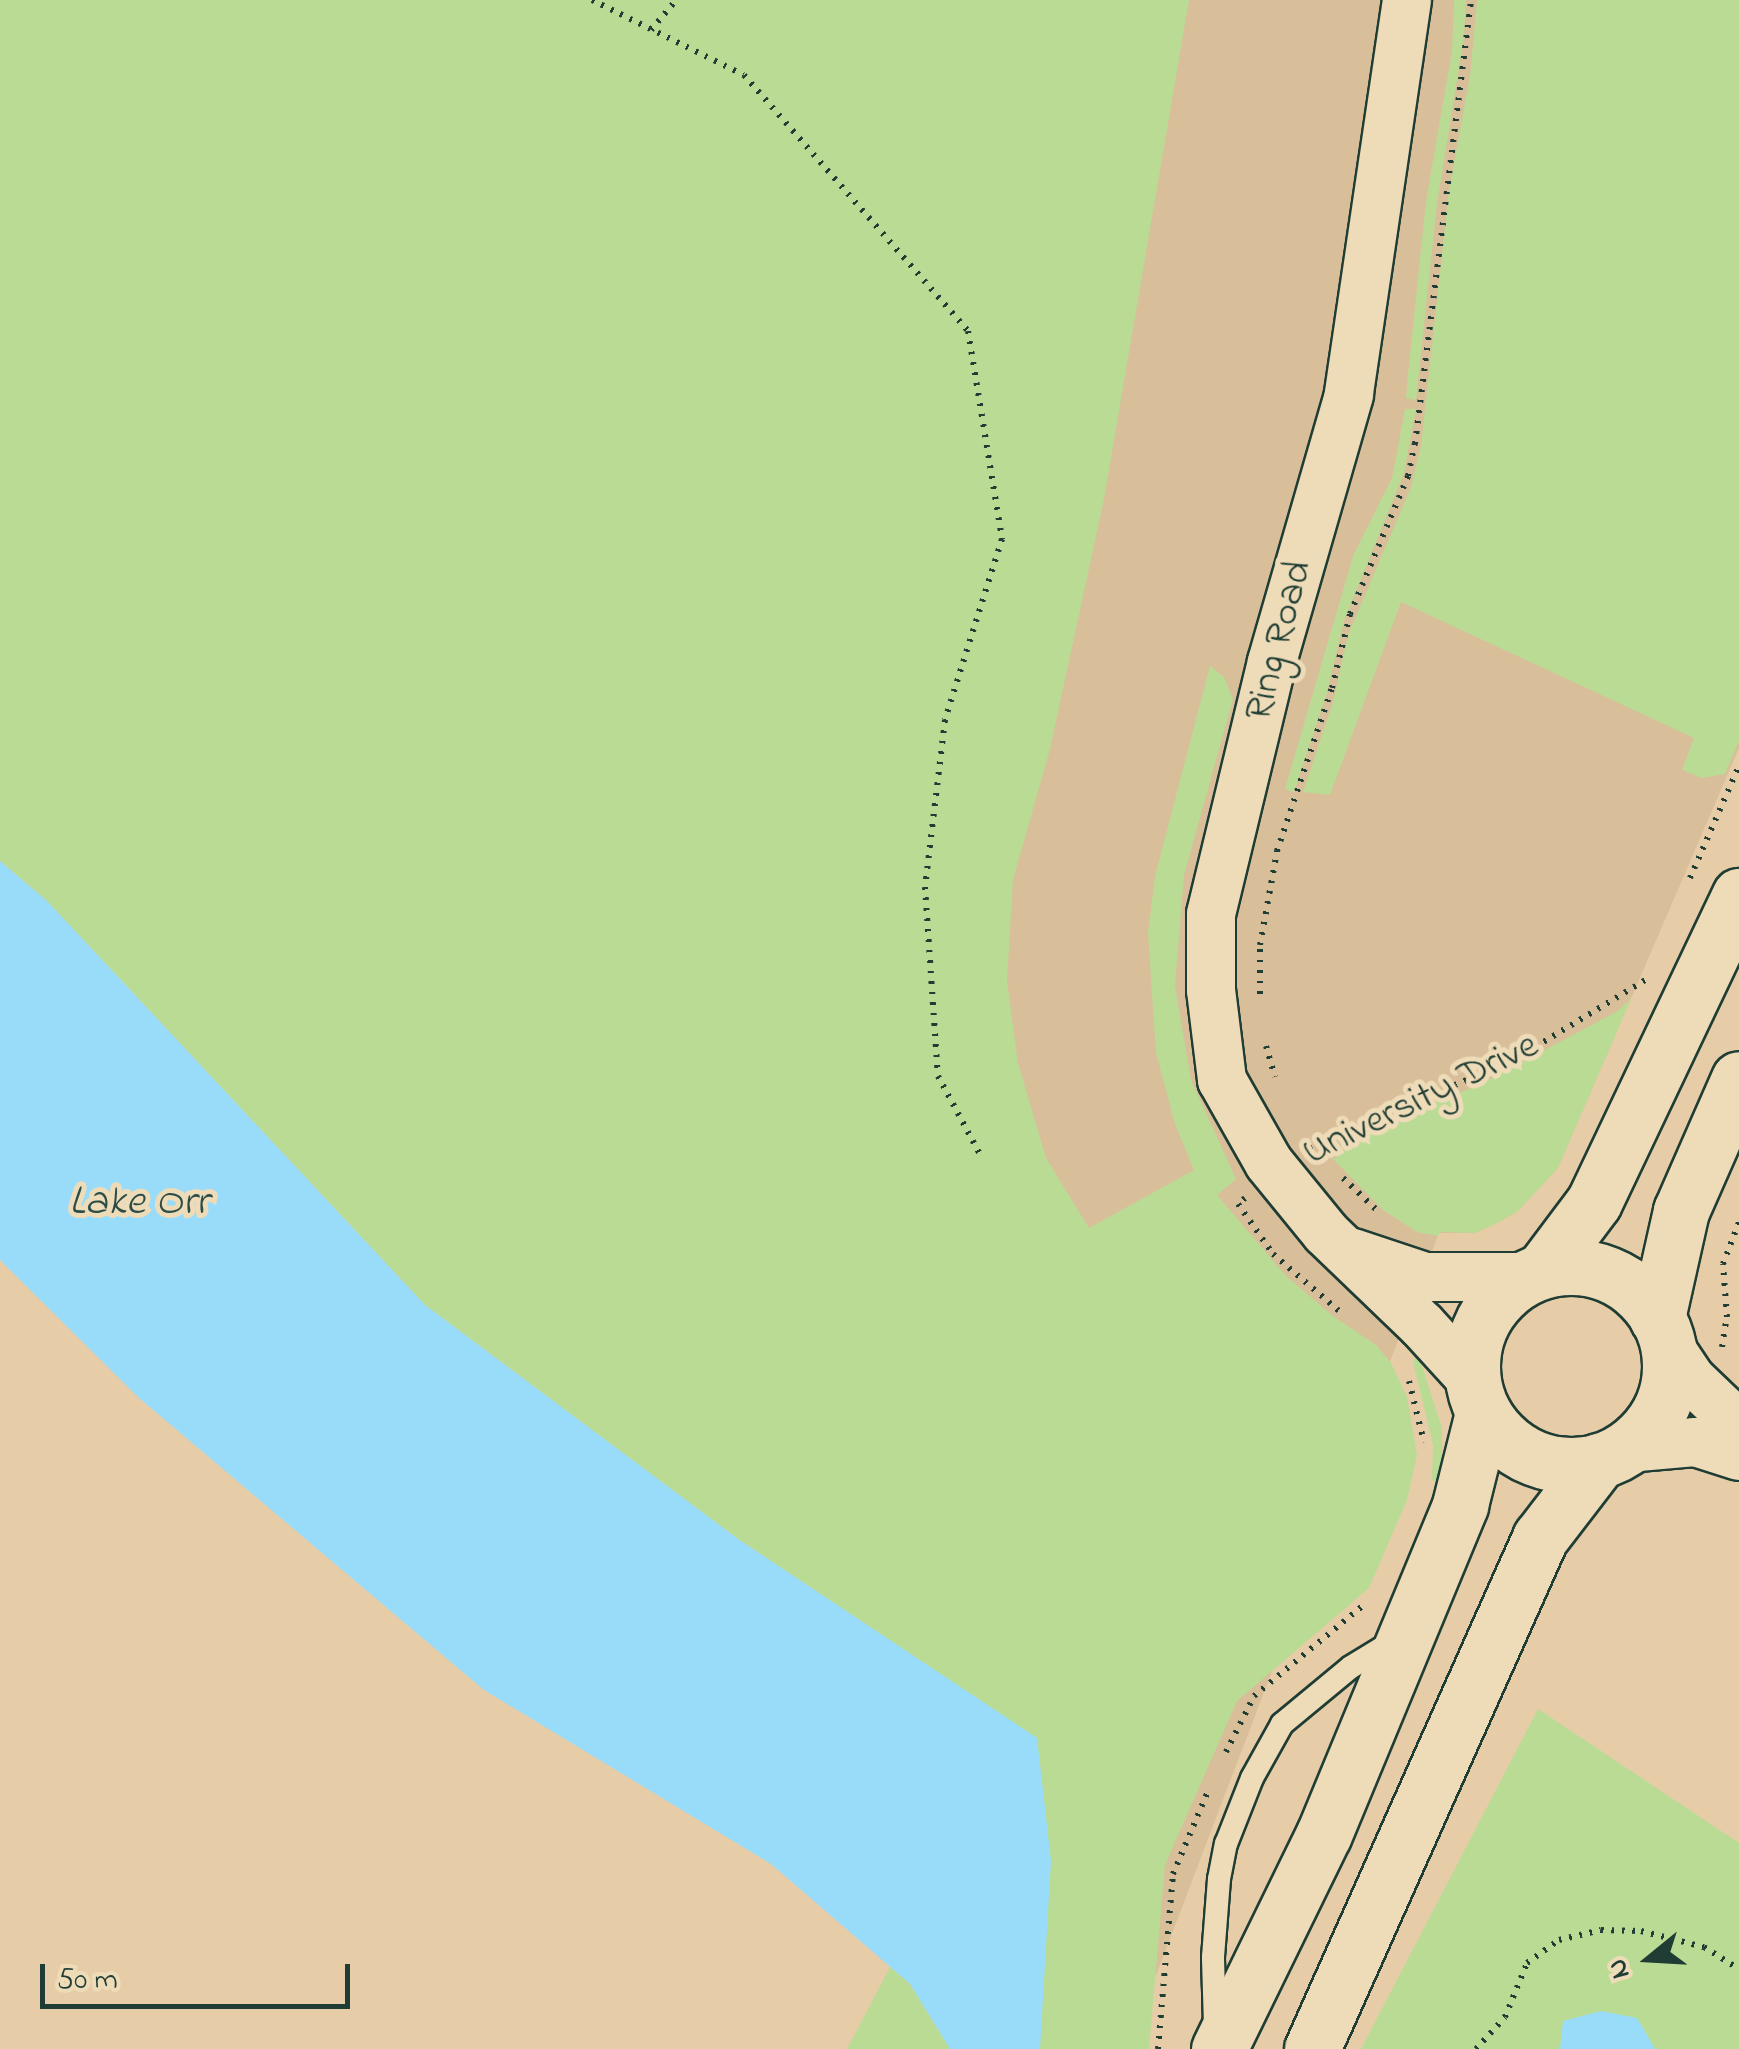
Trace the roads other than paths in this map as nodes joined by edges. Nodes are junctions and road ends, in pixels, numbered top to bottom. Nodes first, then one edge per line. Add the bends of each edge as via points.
1 (1407, 0) edge
2 (1739, 896) edge
3 (1739, 1079) edge
4 (1341, 1248) junction
5 (1534, 1273) junction
6 (1662, 1331) junction
7 (1478, 1397) junction
8 (1739, 1425) edge
9 (1613, 1455) junction
10 (1739, 1456) edge
11 (1388, 1617) junction
12 (1218, 2049) edge
13 (1312, 2049) edge

1 - 4 street, Ring Road via 1349,395 1272,662 1212,914 1222,1080 1295,1159
2 - 5 street via 1594,1202
3 - 6 street via 1681,1211
4 - 5 street via 1425,1277
4 - 7 street, Ring Road via 1422,1325
5 - 6 street via 1584,1267 1613,1276 1638,1293
5 - 7 street via 1500,1295 1482,1320 1473,1350
6 - 8 street via 1691,1379
6 - 9 street via 1667,1390 1645,1432
7 - 9 street via 1504,1439 1532,1458 1566,1466
7 - 11 street via 1460,1505
9 - 10 street via 1695,1442
9 - 13 street via 1540,1538
11 - 12 street via 1324,1834
11 - 12 lane via 1351,1667 1282,1724 1226,1844 1213,1957

